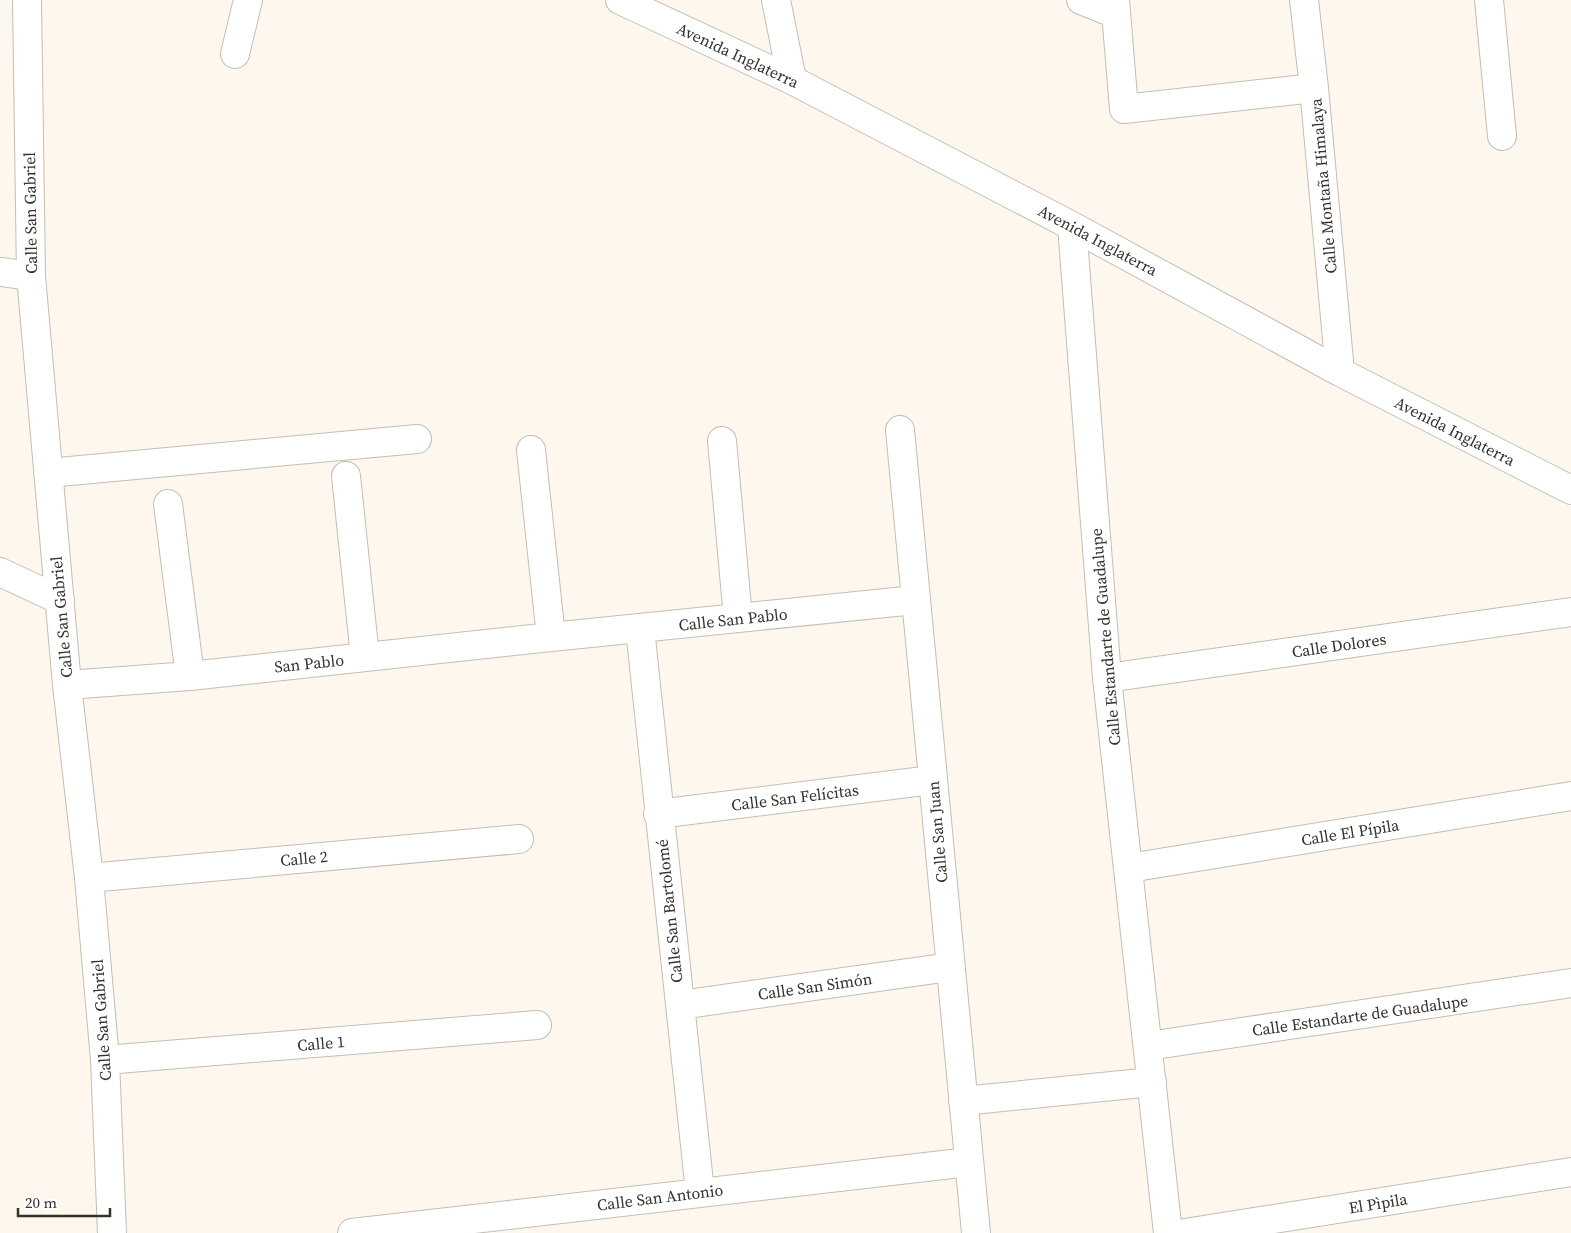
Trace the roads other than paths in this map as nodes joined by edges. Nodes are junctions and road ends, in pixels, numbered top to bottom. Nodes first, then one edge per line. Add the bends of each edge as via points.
1 (27, 0) edge
2 (248, 0) edge
3 (620, 0) edge
4 (776, 0) edge
5 (1081, 0) edge
6 (1304, 0) edge
7 (1489, 0) edge
8 (1116, 7) edge
9 (236, 54) dead end
10 (792, 80) junction
11 (1314, 88) junction
12 (1502, 136) dead end
13 (1072, 226) junction
14 (9, 279) edge
15 (1340, 372) junction
16 (900, 430) dead end
17 (417, 439) dead end
18 (722, 441) dead end
19 (531, 450) dead end
20 (48, 472) junction
21 (346, 476) dead end
22 (1571, 490) edge
23 (168, 504) dead end
24 (0, 572) edge
25 (60, 600) junction
26 (915, 600) junction
27 (1571, 612) edge
28 (738, 618) junction
29 (640, 629) junction
30 (551, 636) junction
31 (365, 657) junction
32 (190, 676) junction
33 (1107, 678) junction
34 (67, 685) junction
35 (932, 780) junction
36 (1571, 796) edge
37 (658, 814) junction
38 (519, 839) dead end
39 (1129, 868) junction
40 (89, 878) junction
41 (950, 967) junction
42 (1571, 983) edge
43 (680, 1005) junction
44 (537, 1025) dead end
45 (1148, 1046) junction
46 (105, 1060) junction
47 (1152, 1082) junction
48 (963, 1101) junction
49 (969, 1162) junction
50 (1571, 1172) edge
51 (700, 1192) junction
52 (112, 1233) edge
53 (352, 1233) edge
54 (976, 1233) edge
55 (1168, 1233) edge
56 (1185, 1233) edge

1 - 14 street, Calle San Gabriel
2 - 9 street
3 - 10 street, Avenida Inglaterra
4 - 10 street
5 - 8 street
6 - 11 street, Calle Montaña Himalaya
7 - 12 street
8 - 11 street via 1124,109
10 - 13 street, Avenida Inglaterra
11 - 15 street, Calle Montaña Himalaya
13 - 15 street, Avenida Inglaterra
13 - 33 street, Calle Estandarte de Guadalupe
14 - 20 street, Calle San Gabriel
15 - 22 street, Avenida Inglaterra
16 - 26 street, Calle San Juan
17 - 20 street
18 - 28 street
19 - 30 street
20 - 25 street, Calle San Gabriel
21 - 31 street
23 - 32 street
24 - 25 street
25 - 34 street, Calle San Gabriel
26 - 28 street, Calle San Pablo
26 - 35 street, Calle San Juan
27 - 33 street, Calle Dolores
28 - 29 street, Calle San Pablo
29 - 30 street, Calle San Pablo
29 - 37 street, Calle San Bartolomé
30 - 31 street, San Pablo
31 - 32 street, San Pablo
32 - 34 street, San Pablo
33 - 39 street, Calle Estandarte de Guadalupe
34 - 40 street, Calle San Gabriel
35 - 37 street, Calle San Felícitas
35 - 41 street, Calle San Juan
36 - 39 street, Calle El Pípila
37 - 43 street, Calle San Bartolomé
38 - 40 street, Calle 2
39 - 45 street, Calle Estandarte de Guadalupe
40 - 46 street, Calle San Gabriel
41 - 43 street, Calle San Simón
41 - 48 street, Calle San Juan
42 - 45 street, Calle Estandarte de Guadalupe
43 - 51 street, Calle San Bartolomé
44 - 46 street, Calle 1
45 - 47 street, Calle Estandarte de Guadalupe
46 - 52 street, Calle San Gabriel
47 - 48 street
47 - 55 street, Calle Estandarte de Guadalupe
48 - 49 street, Calle San Juan
49 - 51 street, Calle San Antonio
49 - 54 street, Calle San Juan
50 - 56 street, El Pìpila
51 - 53 street, Calle San Antonio

